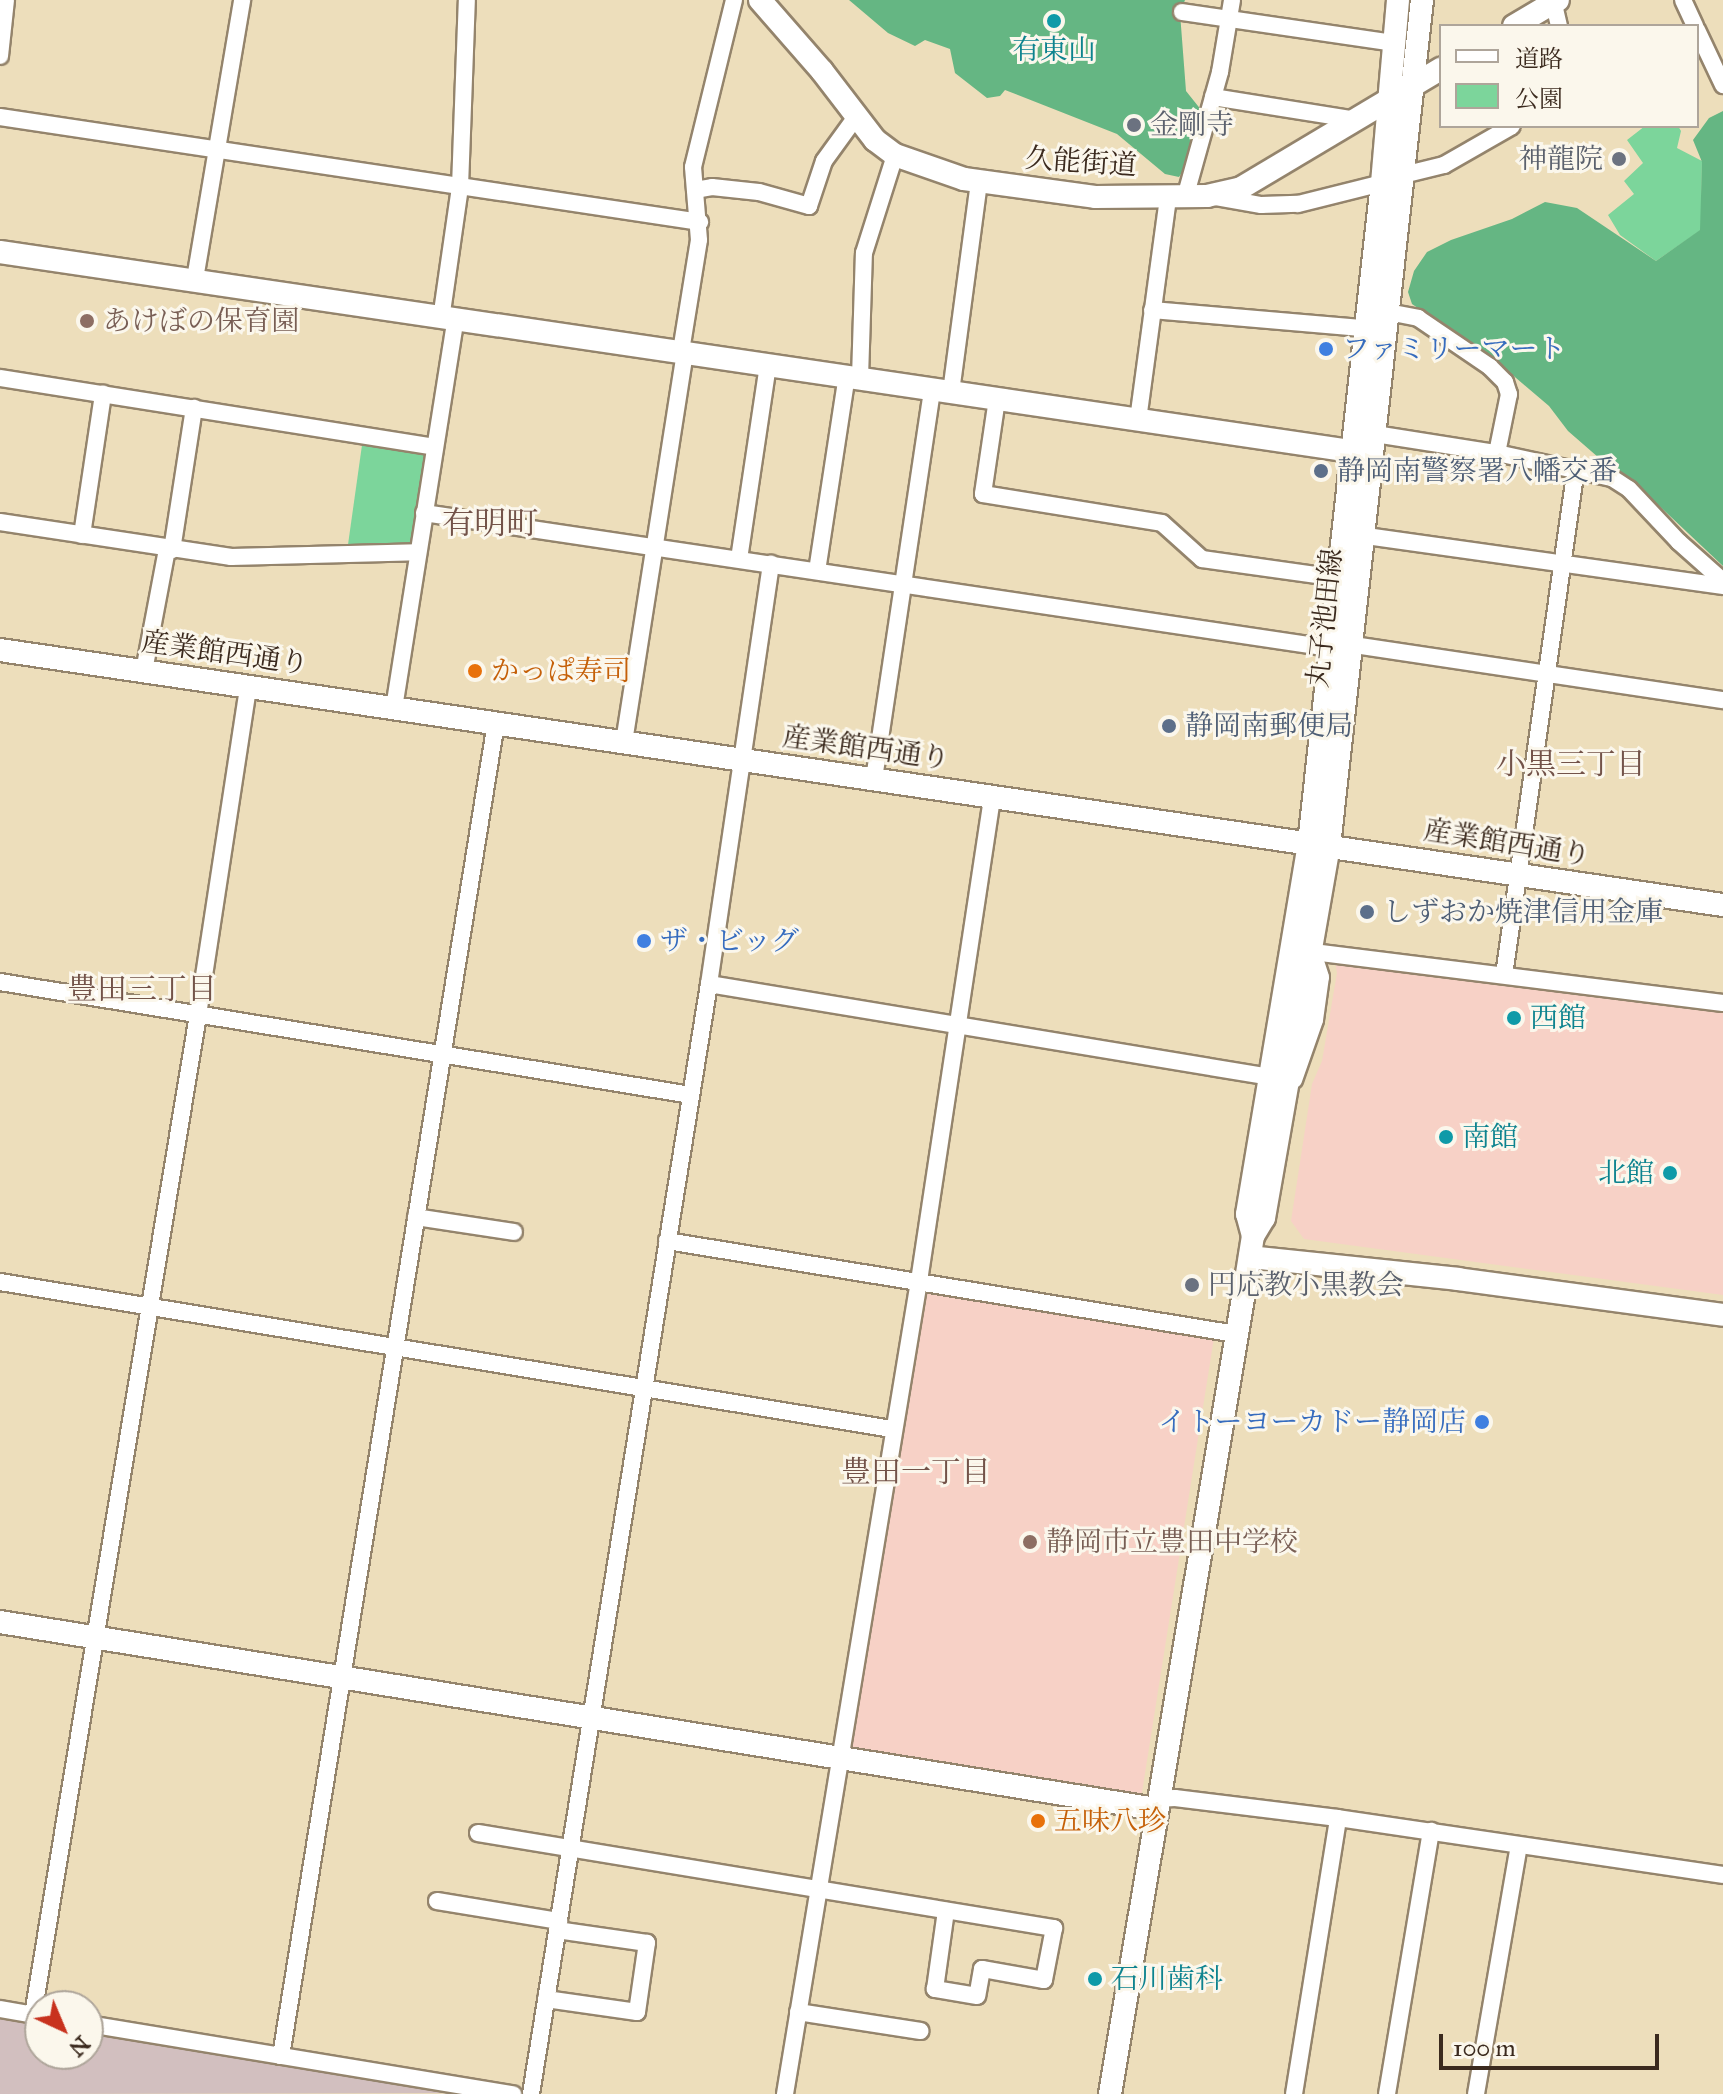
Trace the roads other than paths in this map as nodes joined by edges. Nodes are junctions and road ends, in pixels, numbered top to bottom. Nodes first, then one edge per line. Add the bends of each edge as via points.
1 (6, 0) edge
2 (242, 0) edge
3 (467, 0) edge
4 (734, 0) edge
5 (760, 0) edge
6 (1232, 0) edge
7 (1398, 0) edge
8 (1422, 0) edge
9 (1683, 0) edge
10 (1555, 1) edge
11 (1182, 12) dead end
12 (1228, 21) junction
13 (1517, 24) edge
14 (1559, 24) edge
15 (1694, 24) edge
16 (1699, 34) edge
17 (1394, 43) junction
18 (0, 56) edge
19 (1439, 70) edge
20 (1413, 85) junction
21 (1723, 85) edge
22 (1213, 97) junction
23 (1389, 100) junction
24 (0, 117) edge
25 (856, 117) junction
26 (1356, 120) junction
27 (1509, 128) edge
28 (216, 150) junction
29 (895, 155) junction
30 (1403, 175) junction
31 (979, 182) junction
32 (1382, 183) junction
33 (460, 187) junction
34 (695, 190) junction
35 (1187, 195) junction
36 (700, 222) junction
37 (0, 252) edge
38 (195, 279) junction
39 (1152, 310) junction
40 (1388, 312) junction
41 (448, 320) junction
42 (1364, 328) junction
43 (683, 352) junction
44 (768, 365) junction
45 (854, 377) junction
46 (0, 378) edge
47 (942, 390) junction
48 (103, 394) junction
49 (997, 399) junction
50 (194, 408) junction
51 (1138, 420) junction
52 (1375, 434) junction
53 (435, 447) junction
54 (1351, 451) junction
55 (1497, 453) junction
56 (1576, 468) junction
57 (424, 513) junction
58 (0, 522) edge
59 (1353, 534) junction
60 (82, 535) junction
61 (654, 546) junction
62 (169, 550) junction
63 (417, 552) junction
64 (739, 559) junction
65 (771, 564) junction
66 (1564, 564) junction
67 (817, 571) junction
68 (1337, 578) junction
69 (1723, 583) edge
70 (904, 585) junction
71 (1344, 645) junction
72 (0, 652) edge
73 (144, 671) junction
74 (1549, 676) junction
75 (248, 687) junction
76 (1723, 700) edge
77 (394, 708) junction
78 (496, 723) junction
79 (624, 742) junction
80 (743, 761) junction
81 (874, 779) junction
82 (992, 797) junction
83 (1319, 845) junction
84 (1519, 875) junction
85 (1723, 905) edge
86 (1313, 952) junction
87 (1504, 975) junction
88 (0, 982) edge
89 (709, 984) junction
90 (1723, 1003) edge
91 (198, 1015) junction
92 (959, 1025) junction
93 (444, 1054) junction
94 (1281, 1086) junction
95 (691, 1095) junction
96 (416, 1217) junction
97 (514, 1232) dead end
98 (667, 1241) junction
99 (1251, 1246) junction
100 (919, 1281) junction
101 (0, 1282) edge
102 (150, 1306) junction
103 (1723, 1315) edge
104 (1236, 1334) junction
105 (395, 1349) junction
106 (642, 1389) junction
107 (892, 1429) junction
108 (0, 1622) edge
109 (95, 1637) junction
110 (341, 1678) junction
111 (591, 1718) junction
112 (838, 1757) junction
113 (1157, 1804) junction
114 (1338, 1818) junction
115 (1431, 1831) junction
116 (478, 1833) dead end
117 (1519, 1846) junction
118 (570, 1847) junction
119 (1723, 1875) edge
120 (818, 1888) junction
121 (437, 1901) dead end
122 (946, 1911) junction
123 (558, 1926) junction
124 (41, 1990) edge
125 (546, 1999) junction
126 (0, 2009) edge
127 (798, 2012) junction
128 (24, 2013) edge
129 (104, 2027) edge
130 (921, 2031) dead end
131 (281, 2056) junction
132 (513, 2094) edge
133 (531, 2094) edge
134 (785, 2094) edge
135 (1110, 2094) edge
136 (1294, 2094) edge
137 (1387, 2094) edge
138 (1476, 2094) edge

1 - 18 street
2 - 28 street
3 - 33 street
4 - 34 street via 693,167
5 - 25 street, 久能街道
6 - 12 street
7 - 17 street, 丸子池田線
8 - 20 street, 丸子池田線
9 - 15 street
10 - 13 street
10 - 14 street
11 - 12 street
12 - 17 street
12 - 22 street
16 - 21 street
17 - 23 street, 丸子池田線
19 - 20 street, 久能街道
20 - 23 street, 久能街道
20 - 30 street, 丸子池田線
22 - 26 street
22 - 35 street
23 - 26 street, 久能街道
23 - 32 street, 丸子池田線
24 - 28 street
25 - 29 street, 久能街道
25 - 34 street via 824,161 809,206 747,190
26 - 35 street, 久能街道 via 1241,188
27 - 30 street via 1444,165
28 - 33 street
28 - 38 street
29 - 31 street, 久能街道
29 - 45 street via 864,253
30 - 40 street, 丸子池田線
31 - 35 street, 久能街道 via 1095,197
31 - 47 street
32 - 35 street via 1298,204
32 - 42 street, 丸子池田線
33 - 36 street
33 - 41 street
34 - 36 street
35 - 39 street
36 - 43 street
37 - 38 street
38 - 41 street
39 - 42 street
39 - 51 street
40 - 42 street
40 - 52 street, 丸子池田線
40 - 55 street via 1418,318 1499,374 1509,394
41 - 43 street
41 - 53 street
42 - 54 street, 丸子池田線
43 - 44 street
43 - 61 street
44 - 45 street
44 - 64 street
45 - 47 street
45 - 67 street
46 - 48 street
47 - 49 street
47 - 70 street
48 - 50 street
48 - 60 street
49 - 51 street
49 - 68 street via 983,494 1162,523 1202,559
50 - 53 street
50 - 62 street
51 - 54 street
52 - 54 street
52 - 55 street
52 - 59 street, 丸子池田線
53 - 57 street
54 - 59 street, 丸子池田線
55 - 56 street
56 - 66 street
56 - 69 street via 1629,489
57 - 61 street
57 - 63 street
58 - 60 street
59 - 66 street
59 - 68 street, 丸子池田線
59 - 71 street, 丸子池田線
60 - 62 street
61 - 64 street
61 - 79 street
62 - 63 street via 231,557
62 - 73 street
63 - 77 street
64 - 65 street
65 - 67 street
65 - 80 street
66 - 69 street
66 - 74 street
67 - 70 street
68 - 71 street, 丸子池田線
70 - 71 street
70 - 81 street
71 - 74 street
71 - 83 street, 丸子池田線
72 - 73 street, 産業館西通り
73 - 75 street, 産業館西通り
74 - 76 street
74 - 84 street
75 - 77 street, 産業館西通り
75 - 91 street
77 - 78 street, 産業館西通り
78 - 79 street, 産業館西通り
78 - 93 street
79 - 80 street, 産業館西通り
80 - 81 street, 産業館西通り
80 - 89 street
81 - 82 street, 産業館西通り
82 - 83 street, 産業館西通り
82 - 92 street
83 - 84 street, 産業館西通り
83 - 86 street, 丸子池田線
83 - 94 street, 丸子池田線
84 - 85 street, 産業館西通り
84 - 87 street
86 - 87 street
86 - 94 street, 丸子池田線
87 - 90 street
88 - 91 street
89 - 92 street
89 - 95 street
91 - 93 street
91 - 102 street
92 - 94 street
92 - 100 street
93 - 95 street
93 - 96 street
94 - 99 street, 丸子池田線 via 1264,1218
95 - 98 street
96 - 97 street
96 - 105 street
98 - 100 street
98 - 106 street
99 - 103 street
99 - 104 street, 丸子池田線
100 - 104 street
100 - 107 street
101 - 102 street
102 - 105 street
102 - 109 street
104 - 113 street, 丸子池田線
105 - 106 street
105 - 110 street
106 - 107 street
106 - 111 street
107 - 112 street
108 - 109 street
109 - 110 street
109 - 124 street
110 - 111 street
110 - 131 street
111 - 112 street
111 - 118 street
112 - 113 street
112 - 120 street
113 - 114 street via 1175,1798
113 - 135 street, 丸子池田線
114 - 115 street
114 - 136 street
115 - 117 street
115 - 137 street
116 - 118 street
117 - 119 street
117 - 138 street
118 - 120 street
118 - 123 street
120 - 122 street
120 - 127 street
121 - 123 street
122 - 122 street via 935,1989 977,1996 982,1969 1044,1980 1054,1928
123 - 125 street
123 - 125 street via 647,1943 637,2012
125 - 133 street
126 - 128 street
127 - 130 street
127 - 134 street
129 - 131 street
131 - 132 street

